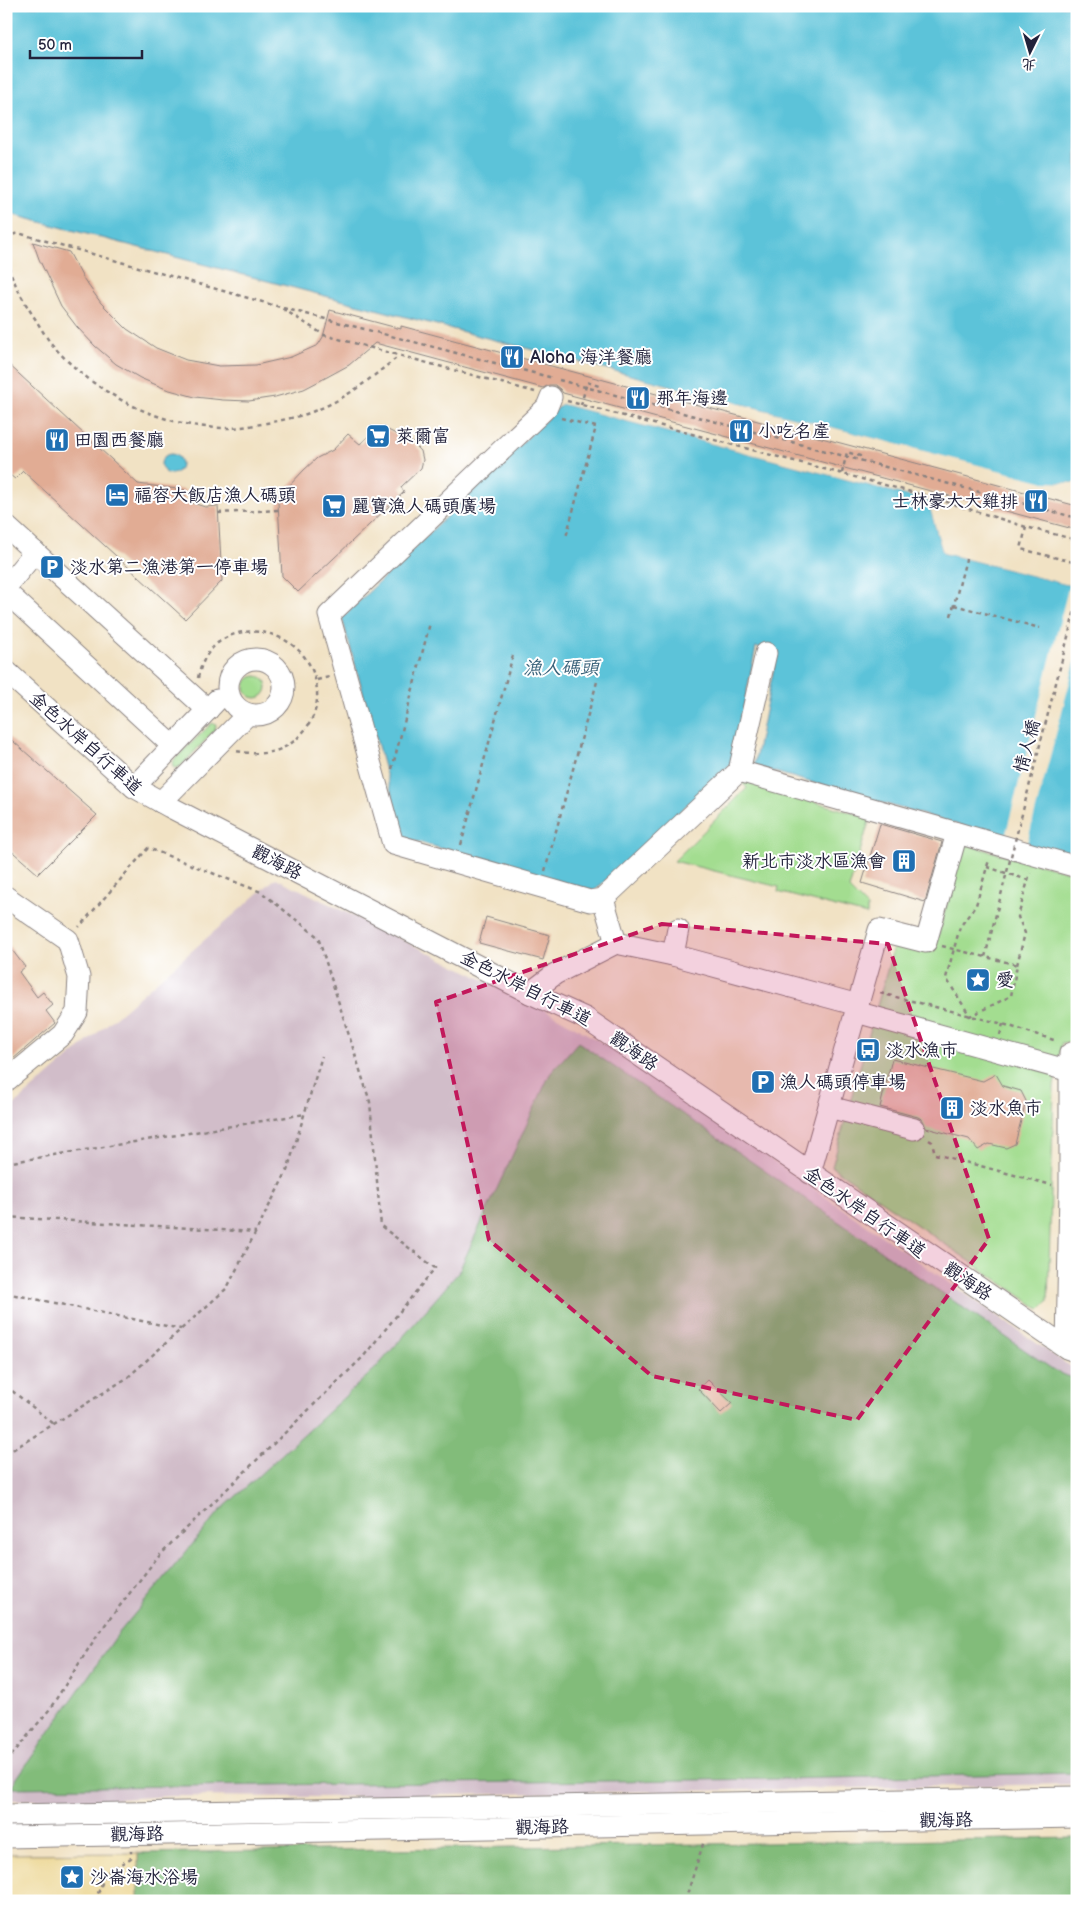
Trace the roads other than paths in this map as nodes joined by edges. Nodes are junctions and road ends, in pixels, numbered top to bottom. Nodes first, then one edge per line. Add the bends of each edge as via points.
1 (551, 396) road end
2 (6, 526) edge
3 (35, 552) junction
4 (6, 587) edge
5 (6, 592) edge
6 (766, 653) dead end
7 (6, 671) edge
8 (228, 689) junction
9 (208, 710) junction
10 (248, 714) junction
11 (173, 746) junction
12 (739, 771) junction
13 (134, 787) junction
14 (161, 802) junction
15 (957, 833) junction
16 (1077, 868) edge
17 (6, 897) edge
18 (596, 900) junction
19 (678, 929) dead end
20 (616, 943) junction
21 (673, 955) junction
22 (530, 993) junction
23 (859, 1002) junction
24 (1072, 1059) edge
25 (6, 1081) edge
26 (829, 1107) junction
27 (914, 1129) road end
28 (810, 1173) junction
29 (1072, 1350) edge
30 (1077, 1797) edge
31 (6, 1815) edge
32 (1077, 1817) edge
33 (6, 1836) edge

1 - 18 street via 547,406 329,615 393,844
2 - 3 street
3 - 4 street
3 - 9 street
5 - 11 street
6 - 12 street
7 - 13 street, 觀海路
8 - 9 street
8 - 10 street via 232,703
8 - 10 street via 230,676 243,662 262,659 278,669 284,686 280,703 266,714
9 - 11 street
10 - 14 street
11 - 13 street
12 - 15 street
12 - 18 street
13 - 14 street, 觀海路
14 - 22 street, 觀海路
15 - 16 street
15 - 23 street via 926,942 880,930
17 - 25 street via 68,940 79,977 77,1012 63,1034
18 - 20 street
19 - 21 street
20 - 21 street
20 - 22 street via 555,974
21 - 23 street
22 - 28 street, 觀海路 via 585,1018
23 - 24 street
23 - 26 street
24 - 29 street
26 - 27 street
26 - 28 street
28 - 29 street, 觀海路
30 - 31 street, 觀海路
32 - 33 street, 觀海路

